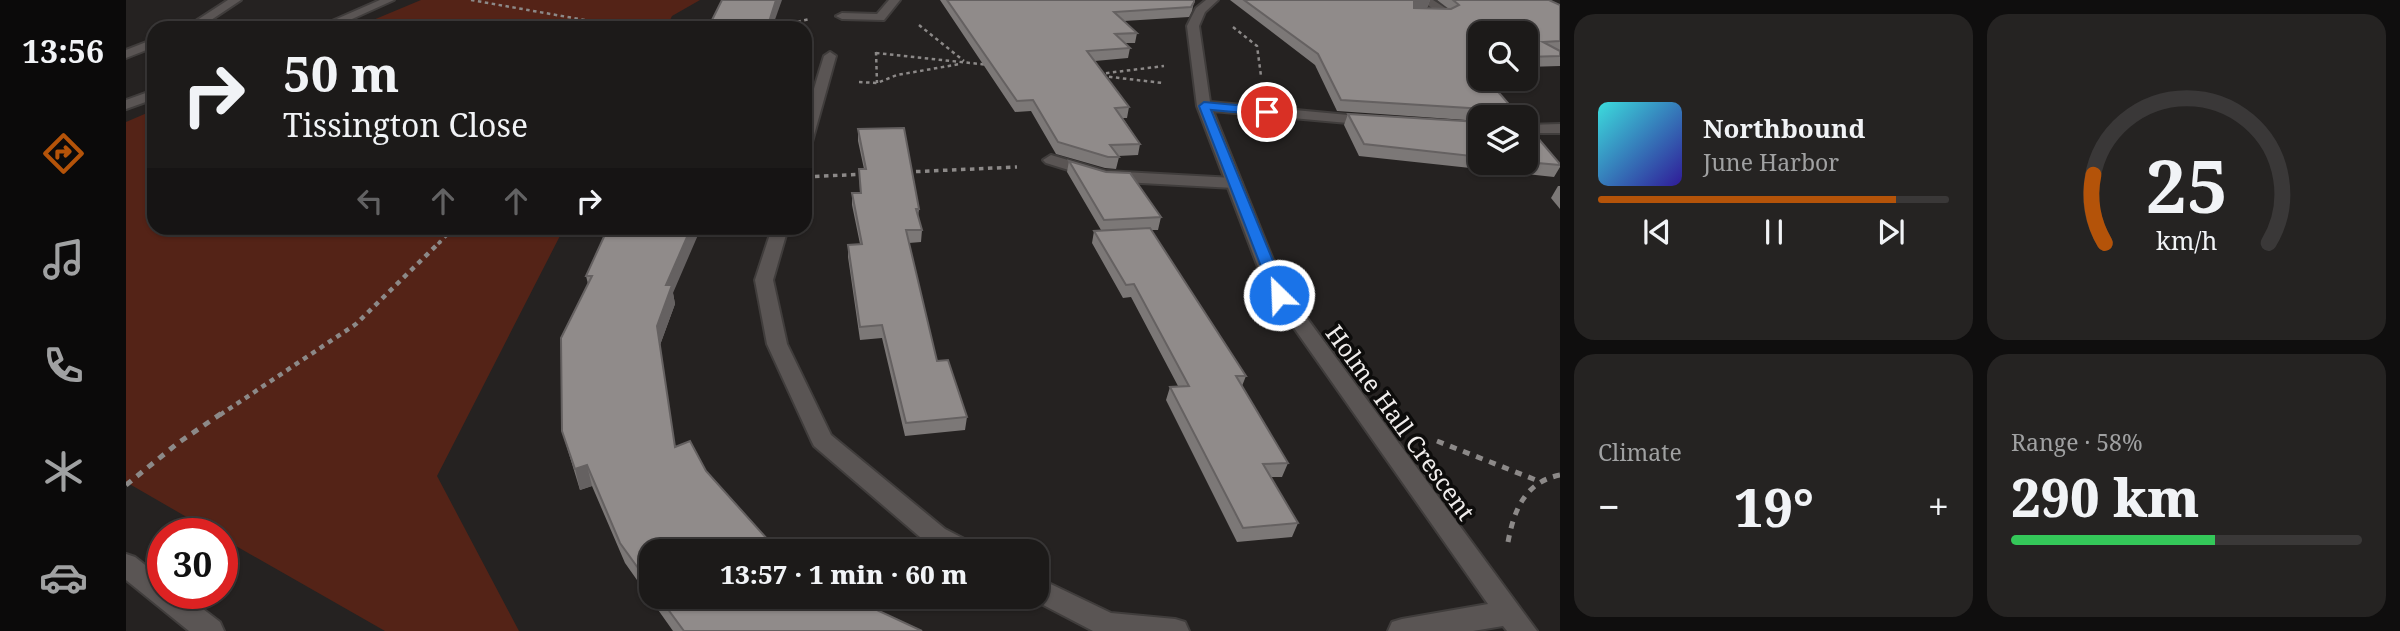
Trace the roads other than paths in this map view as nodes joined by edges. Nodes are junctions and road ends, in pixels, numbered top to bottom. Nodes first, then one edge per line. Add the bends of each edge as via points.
1 (236, 0) edge
2 (389, 0) edge
3 (895, 0) edge
4 (1213, 0) edge
5 (1425, 0) edge
6 (1416, 14) edge
7 (842, 16) dead end
8 (202, 21) edge
9 (339, 21) edge
10 (147, 46) edge
11 (126, 54) edge
12 (830, 56) dead end
13 (1203, 96) junction
14 (147, 97) edge
15 (126, 105) edge
16 (812, 117) edge
17 (1378, 121) edge
18 (1538, 129) edge
19 (1558, 130) edge
20 (1057, 162) road end
21 (1234, 183) junction
22 (778, 235) edge
23 (942, 539) edge
24 (126, 565) edge
25 (1049, 595) edge
26 (1516, 622) edge
27 (210, 631) edge
28 (1175, 631) edge
29 (1402, 631) edge

1 - 8 street
2 - 9 street
3 - 7 street via 880,18
4 - 13 street, Holme Hall Crescent via 1200,10 1193,26
5 - 6 street via 1447,13
10 - 11 street
12 - 16 street
13 - 17 street
13 - 21 street, Holme Hall Crescent
14 - 15 street
18 - 19 street
20 - 21 street via 1104,176
21 - 26 street, Holme Hall Crescent via 1275,288
22 - 23 street via 764,280 778,344 822,440
24 - 27 street
25 - 28 street via 1108,625
26 - 29 street

